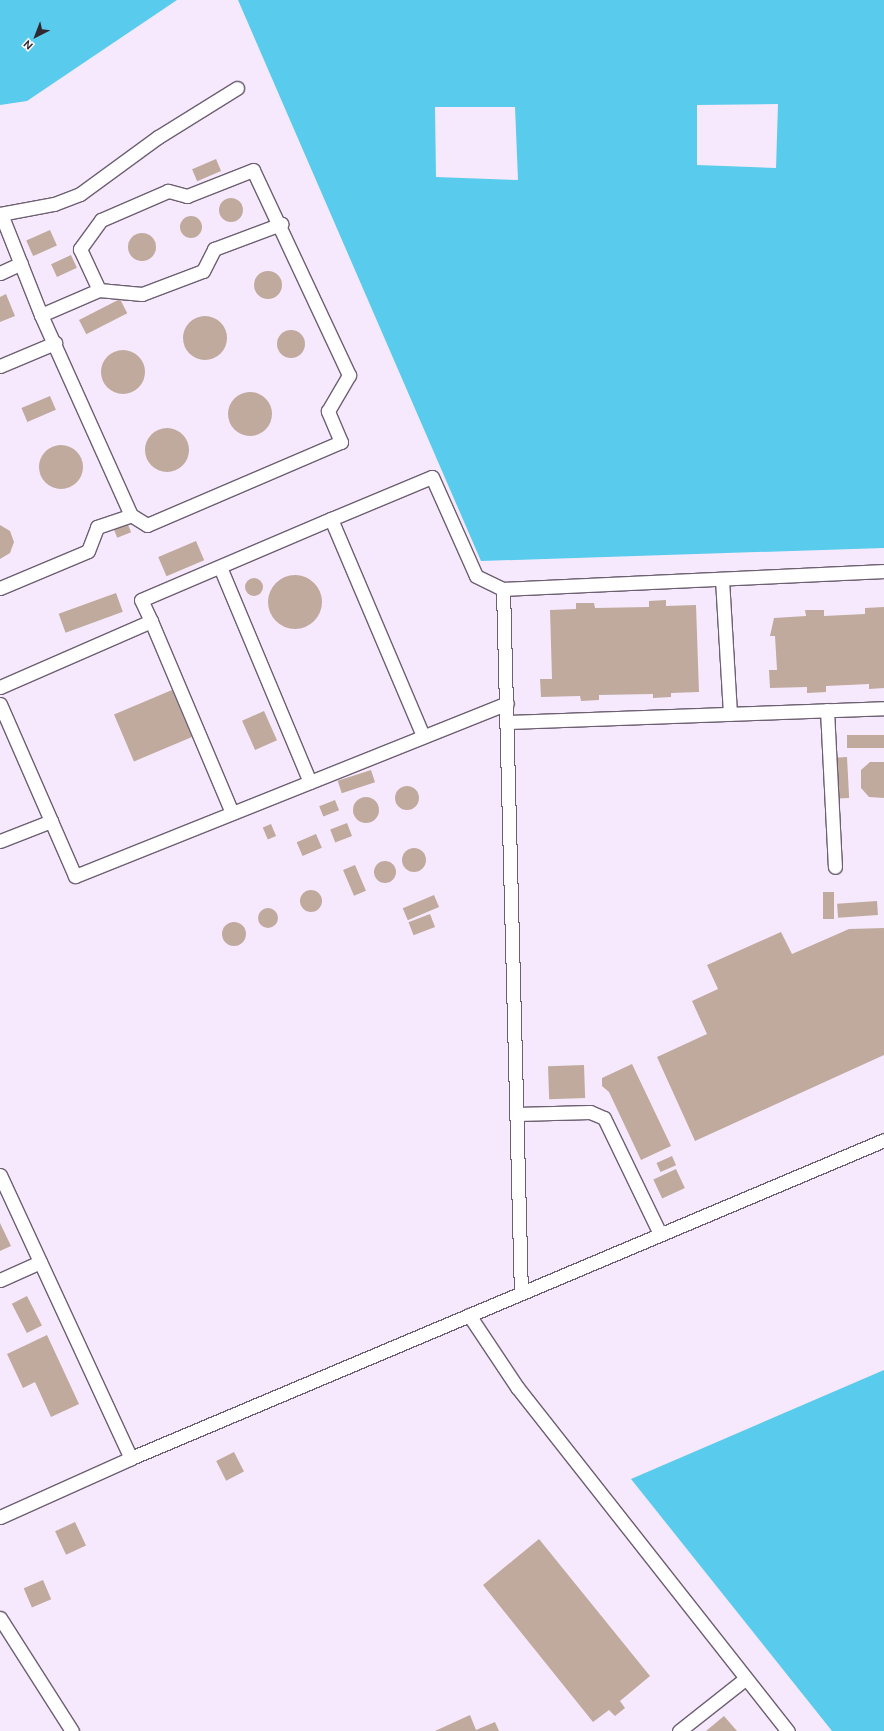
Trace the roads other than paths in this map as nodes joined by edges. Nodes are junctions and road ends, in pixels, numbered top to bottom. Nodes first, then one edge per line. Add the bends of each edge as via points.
1 (237, 88) dead end
2 (0, 214) edge
3 (281, 224) junction
4 (21, 263) junction
5 (0, 273) edge
6 (98, 290) junction
7 (41, 315) junction
8 (55, 343) junction
9 (0, 366) edge
10 (132, 515) junction
11 (331, 519) junction
12 (220, 566) junction
13 (884, 571) edge
14 (722, 579) junction
15 (0, 588) edge
16 (503, 589) junction
17 (151, 621) junction
18 (0, 687) edge
19 (507, 703) junction
20 (0, 704) edge
21 (884, 708) edge
22 (827, 710) junction
23 (730, 714) junction
24 (508, 722) junction
25 (423, 736) junction
26 (310, 782) junction
27 (232, 813) junction
28 (51, 821) junction
29 (0, 841) edge
30 (835, 868) dead end
31 (517, 1114) junction
32 (884, 1140) edge
33 (0, 1175) edge
34 (660, 1234) junction
35 (40, 1262) junction
36 (0, 1280) edge
37 (521, 1293) junction
38 (469, 1315) junction
39 (130, 1458) junction
40 (0, 1517) edge
41 (0, 1618) edge
42 (746, 1678) junction
43 (72, 1731) edge
44 (679, 1731) edge
45 (788, 1731) edge

1 - 2 street via 158,137 80,194 54,204
2 - 4 street
3 - 6 street via 214,249 204,271 142,294
3 - 6 street via 253,170 187,196 168,191 101,220 80,249
3 - 10 street via 348,374 328,411 341,442 147,525
4 - 5 street
4 - 7 street
6 - 7 street
7 - 8 street
8 - 9 street
8 - 10 street
10 - 15 street via 97,527 88,551
11 - 12 street
11 - 16 street via 432,477 476,576
11 - 25 street
12 - 17 street via 142,600
12 - 26 street
13 - 14 street
14 - 16 street
14 - 23 street
16 - 19 street
17 - 18 street
17 - 27 street
19 - 24 street
19 - 25 street
20 - 28 street
21 - 22 street
22 - 23 street
22 - 30 street
23 - 24 street
24 - 31 street
25 - 26 street
26 - 27 street
27 - 28 street via 76,876
28 - 29 street
31 - 34 street via 590,1112 604,1118
31 - 37 street
32 - 34 street
33 - 35 street
34 - 37 street
35 - 36 street
35 - 39 street
37 - 38 street
38 - 39 street
38 - 42 street via 517,1387
39 - 40 street
41 - 43 street
42 - 44 street
42 - 45 street

